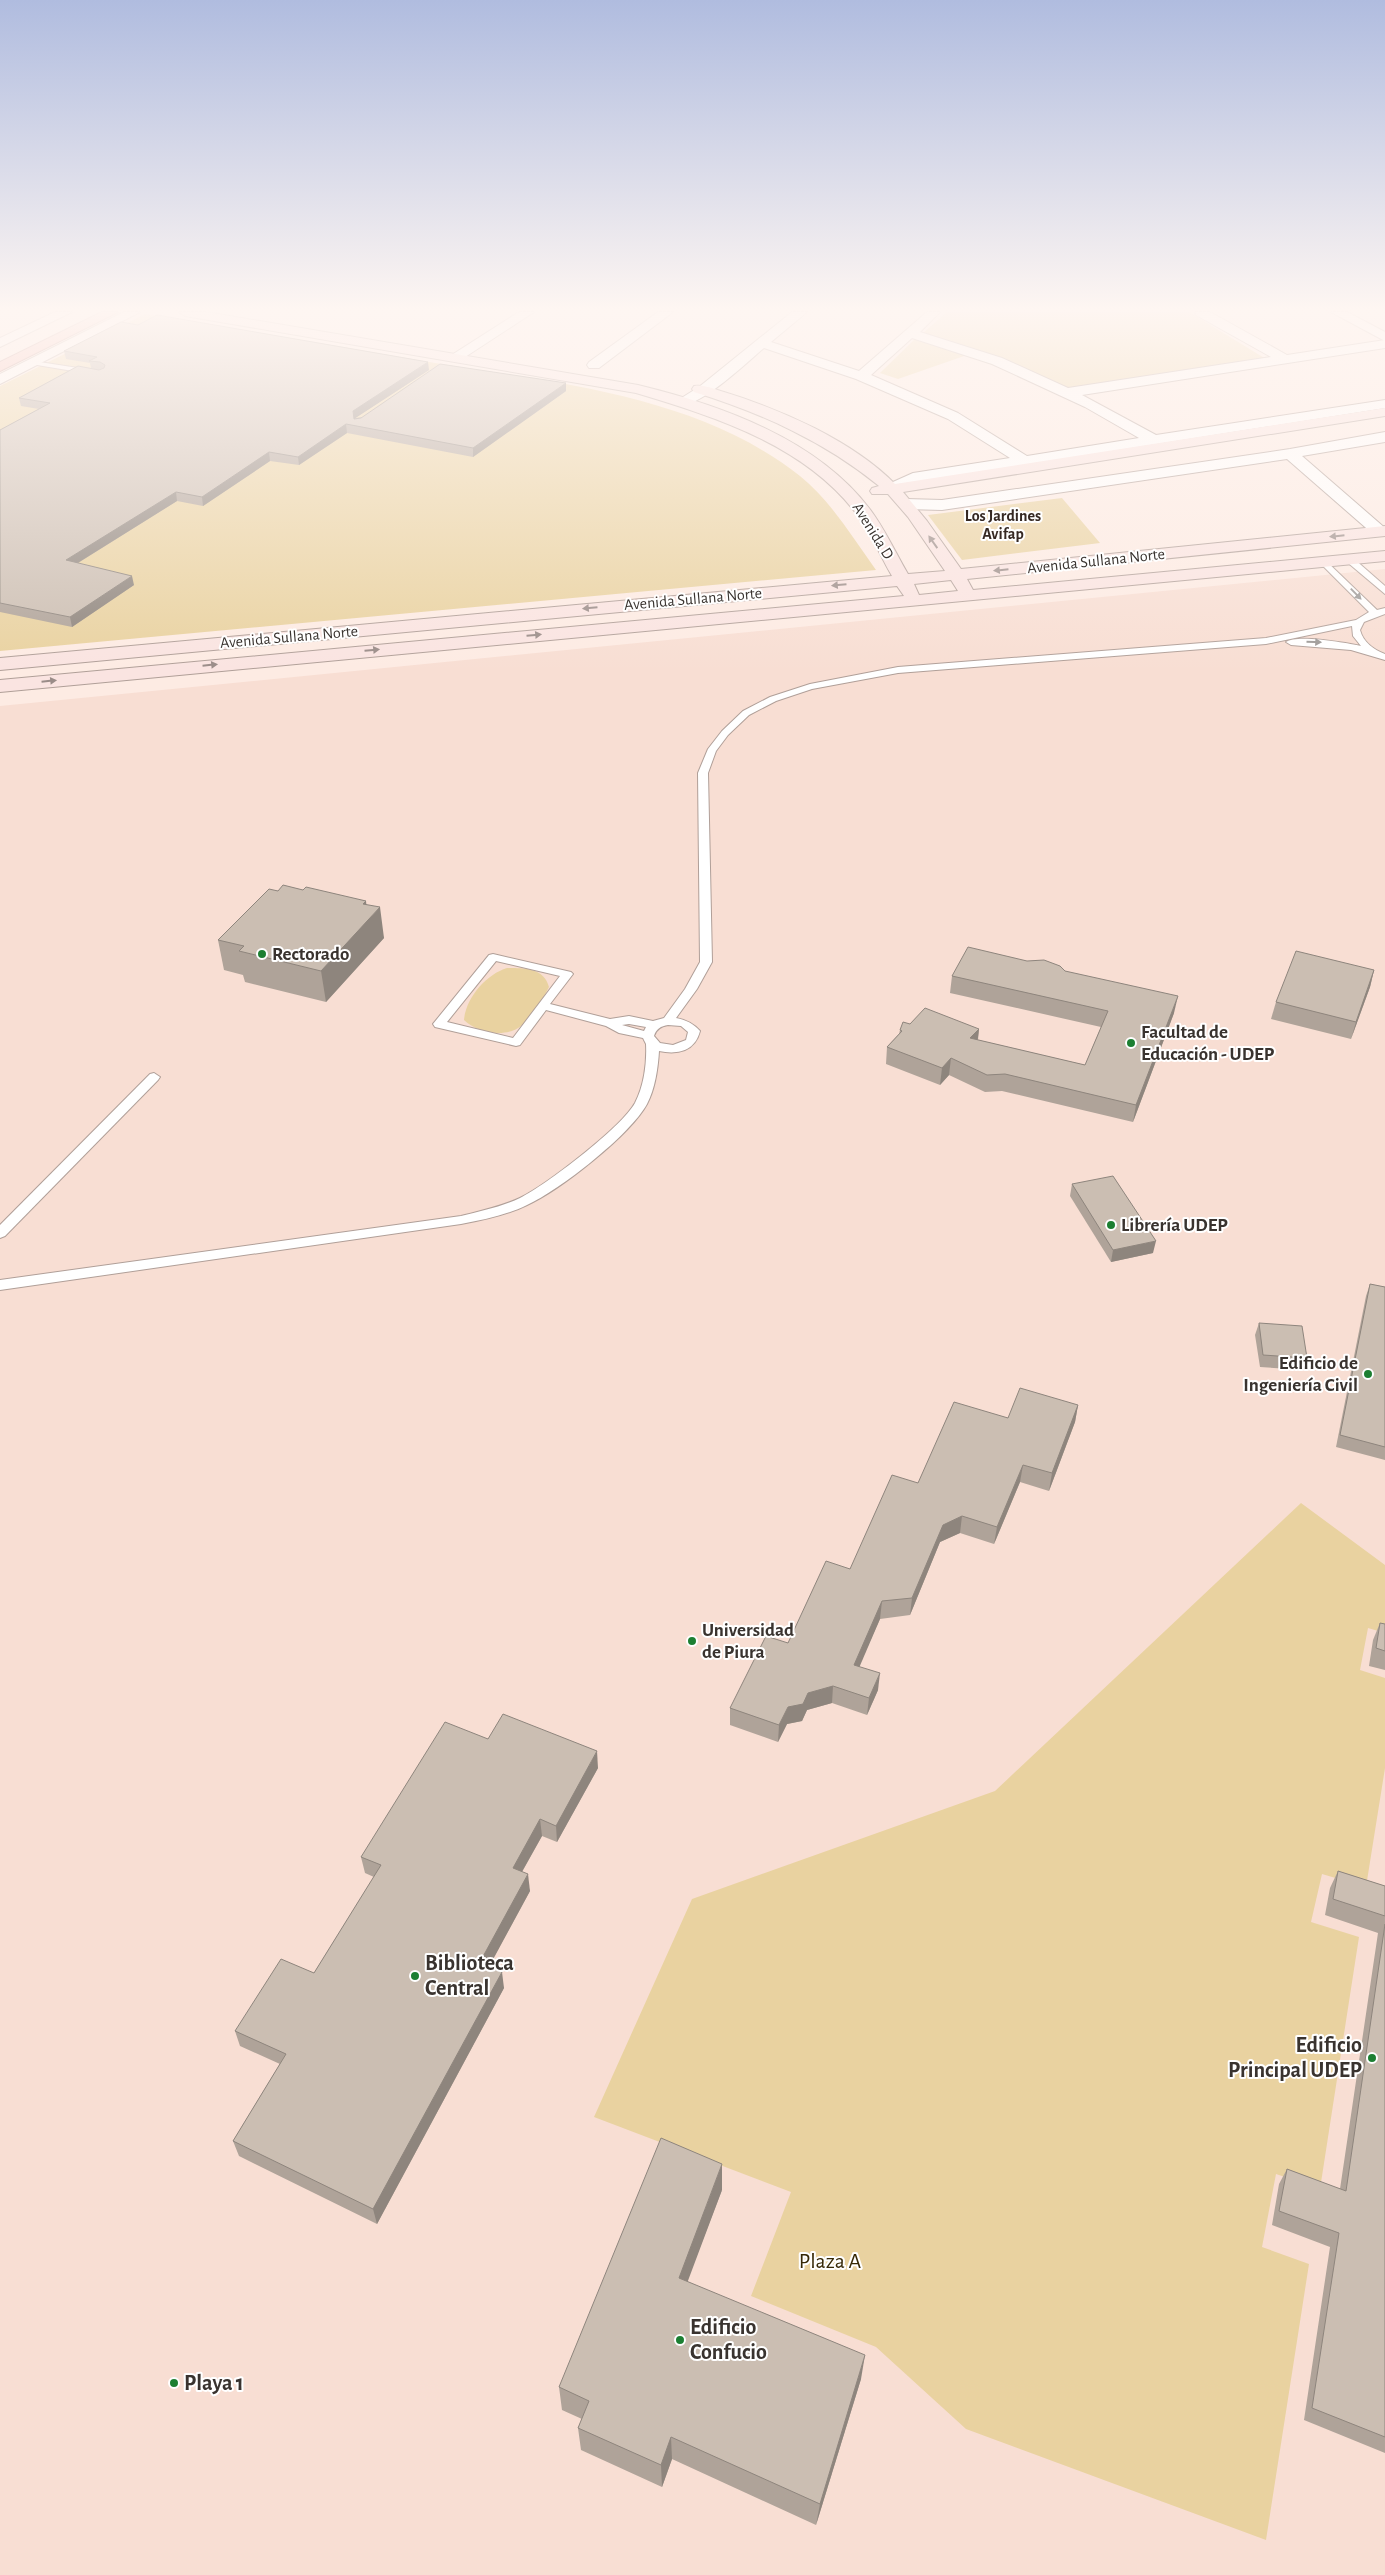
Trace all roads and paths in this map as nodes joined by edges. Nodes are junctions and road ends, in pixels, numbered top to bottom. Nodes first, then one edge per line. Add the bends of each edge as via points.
1 (756, 432) edge
2 (806, 432) edge
3 (979, 432) edge
4 (1138, 432) edge
5 (1210, 432) edge
6 (1255, 432) edge
7 (1371, 432) edge
8 (1385, 438) edge
9 (1155, 441) junction
10 (1290, 454) junction
11 (1025, 461) junction
12 (890, 489) junction
13 (850, 496) junction
14 (906, 504) junction
15 (864, 511) junction
16 (1382, 531) edge
17 (1385, 556) edge
18 (1350, 560) junction
19 (1324, 562) junction
20 (956, 575) junction
21 (901, 579) junction
22 (1385, 592) edge
23 (971, 596) junction
24 (917, 601) junction
25 (1385, 610) edge
26 (1375, 613) junction
27 (1356, 623) junction
28 (1266, 641) junction
29 (1373, 652) junction
30 (1385, 657) edge
31 (0, 664) edge
32 (0, 686) edge
33 (691, 989) junction
34 (543, 1006) junction
35 (668, 1021) junction
36 (610, 1024) junction
37 (654, 1025) junction
38 (694, 1031) junction
39 (650, 1040) junction
40 (684, 1047) junction
41 (650, 1068) junction
42 (154, 1077) dead end
43 (0, 1233) edge
44 (0, 1284) edge

1 - 13 main road, Avenida D via 830,476
2 - 12 main road, Avenida D via 840,451
3 - 11 street
4 - 9 street
5 - 9 street
6 - 12 main road
7 - 14 main road
8 - 10 street
9 - 11 street
10 - 14 street via 942,505
10 - 16 street
11 - 12 street via 913,478
12 - 13 main road
12 - 14 main road, Avenida D
13 - 15 main road, Avenida D
14 - 15 main road
20 -> 14 main road, Avenida D
15 - 21 main road, Avenida D
16 -> 20 main road, Avenida Sullana Norte
17 - 18 main road, Avenida Sullana Norte
18 - 19 main road, Avenida Sullana Norte
18 - 22 lane
19 - 23 main road, Avenida Sullana Norte
19 -> 26 lane
20 - 21 main road, Avenida Sullana Norte
20 - 23 main road, Avenida D
21 - 24 main road, Avenida D
21 -> 31 main road, Avenida Sullana Norte
23 - 24 main road, Avenida Sullana Norte
32 -> 24 main road, Avenida Sullana Norte
25 - 26 lane
26 - 27 lane
27 - 28 lane
27 - 29 lane via 1356,638
28 -> 29 lane via 1332,643
28 - 33 lane via 898,670 810,687 746,712 711,751 703,773 706,962
29 - 30 lane
33 - 35 lane
33 - 38 lane
34 - 34 lane via 567,974 493,957 438,1024 516,1042
34 - 36 lane
35 - 37 lane
35 - 38 lane via 684,1023
36 - 37 lane via 629,1020
36 - 39 lane
37 - 39 lane
38 - 40 lane via 691,1042
39 - 40 lane via 668,1049
39 - 41 lane via 653,1060
40 - 41 lane
41 - 44 lane via 641,1105 627,1120 575,1168 531,1198 498,1212 461,1220
42 - 43 lane

